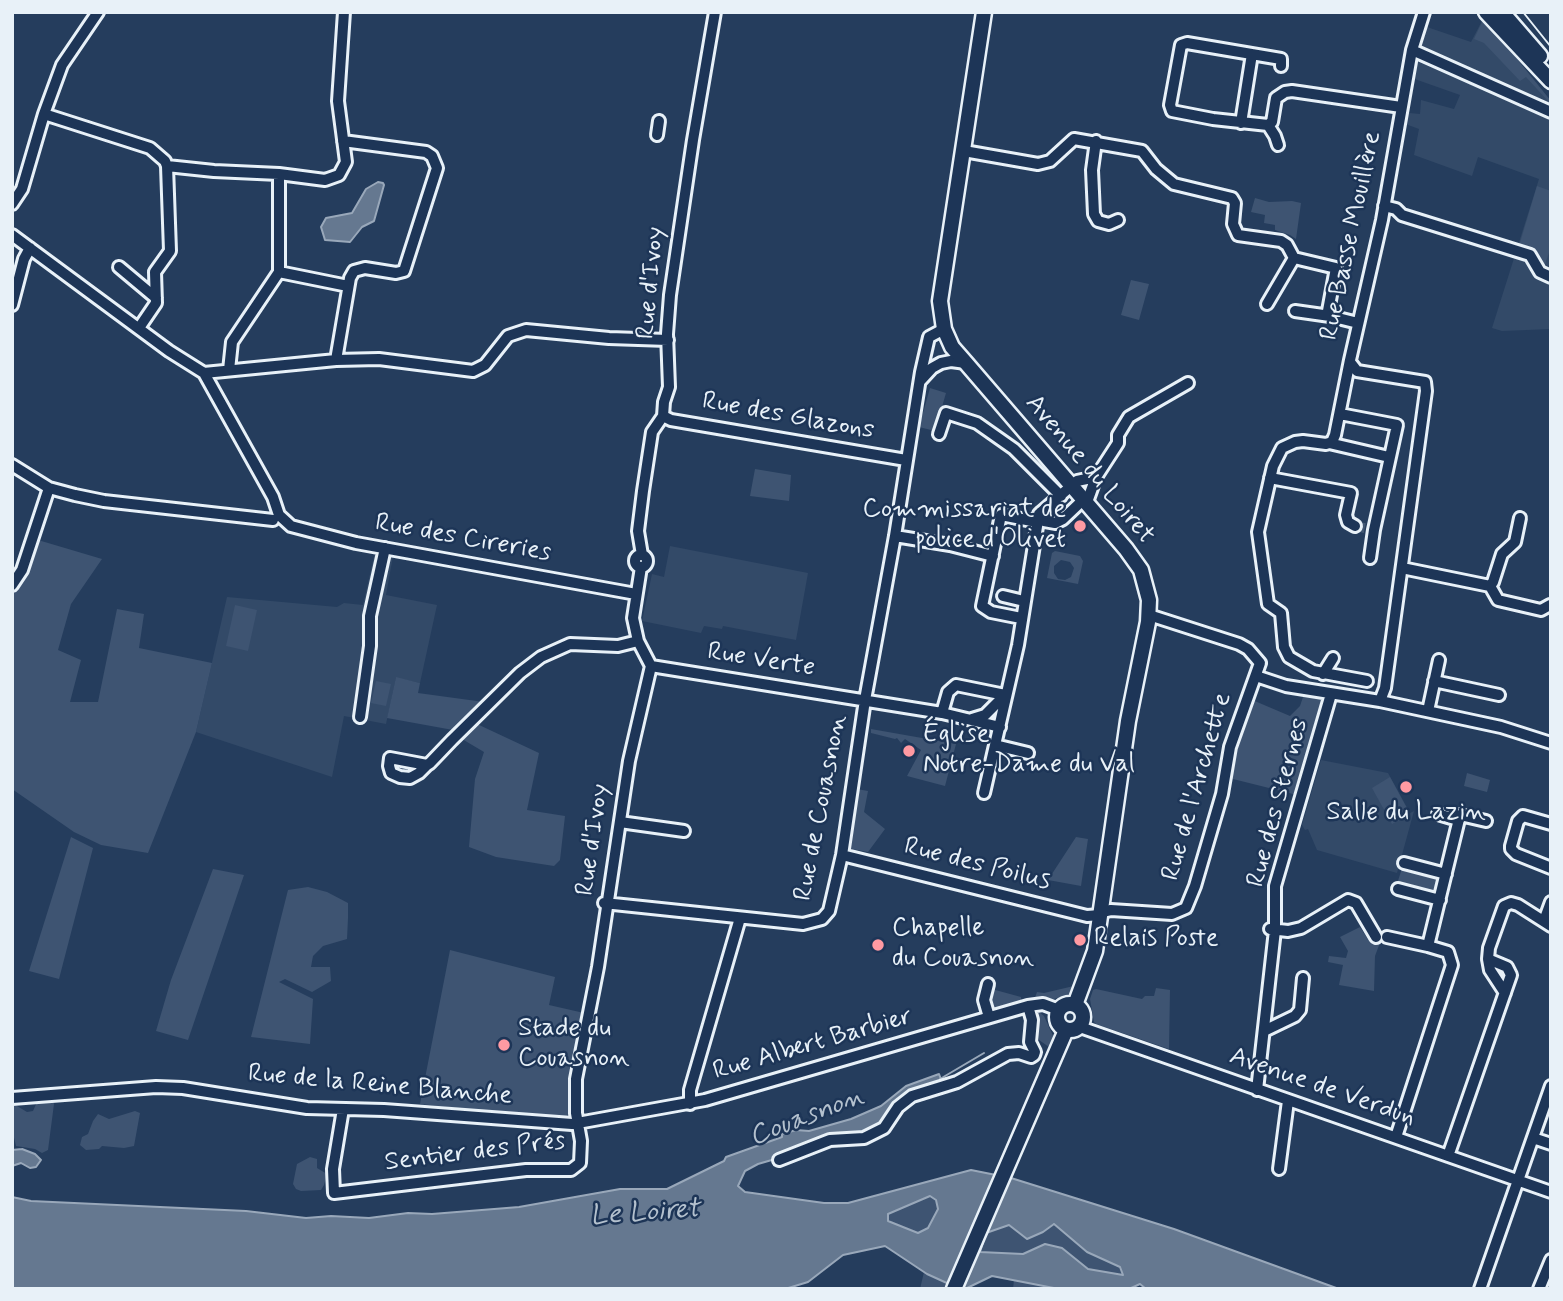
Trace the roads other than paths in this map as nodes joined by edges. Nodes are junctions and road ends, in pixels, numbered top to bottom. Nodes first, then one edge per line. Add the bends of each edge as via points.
1 (98, 12) edge
2 (344, 12) edge
3 (715, 12) edge
4 (985, 12) edge
5 (1424, 12) edge
6 (1497, 14) edge
7 (1412, 50) junction
8 (1252, 54) junction
9 (1281, 66) dead end
10 (1551, 67) edge
11 (1551, 80) edge
12 (1551, 90) edge
13 (1401, 107) junction
14 (1551, 111) edge
15 (44, 114) junction
16 (659, 121) dead end
17 (1241, 123) junction
18 (1268, 125) junction
19 (657, 135) dead end
20 (344, 142) junction
21 (1096, 142) junction
22 (1278, 145) dead end
23 (964, 151) junction
24 (167, 166) junction
25 (279, 174) junction
26 (12, 204) edge
27 (1384, 206) junction
28 (1402, 215) junction
29 (1118, 220) dead end
30 (1382, 220) junction
31 (12, 236) edge
32 (30, 248) junction
33 (1294, 258) junction
34 (119, 267) dead end
35 (279, 272) junction
36 (1551, 277) edge
37 (348, 286) junction
38 (156, 298) junction
39 (1268, 304) dead end
40 (12, 305) edge
41 (1295, 311) dead end
42 (1330, 316) junction
43 (1358, 323) junction
44 (139, 328) junction
45 (943, 329) junction
46 (668, 340) junction
47 (336, 360) junction
48 (1350, 362) junction
49 (966, 363) junction
50 (229, 370) junction
51 (204, 373) junction
52 (920, 381) junction
53 (1188, 383) dead end
54 (1340, 414) junction
55 (663, 416) junction
56 (939, 434) dead end
57 (1329, 443) junction
58 (1390, 457) junction
59 (906, 460) junction
60 (12, 466) edge
61 (1096, 477) junction
62 (1270, 478) junction
63 (1072, 485) junction
64 (49, 488) junction
65 (1061, 496) junction
66 (1085, 500) junction
67 (1039, 517) junction
68 (279, 518) junction
69 (1520, 518) dead end
70 (1355, 527) dead end
71 (895, 536) junction
72 (385, 548) junction
73 (993, 555) junction
74 (1370, 558) dead end
75 (1402, 568) junction
76 (12, 585) edge
77 (1489, 586) junction
78 (636, 594) junction
79 (1003, 596) dead end
80 (1024, 601) junction
81 (1550, 605) edge
82 (1149, 615) junction
83 (1021, 618) junction
84 (638, 641) junction
85 (1333, 659) dead end
86 (1439, 660) dead end
87 (651, 666) junction
88 (1323, 674) junction
89 (1256, 676) junction
90 (1367, 681) dead end
91 (1434, 681) junction
92 (1385, 688) junction
93 (1331, 694) junction
94 (1006, 695) junction
95 (1499, 695) dead end
96 (865, 700) junction
97 (1380, 701) junction
98 (1428, 712) junction
99 (942, 713) junction
100 (360, 717) dead end
101 (969, 720) junction
102 (1000, 727) junction
103 (1551, 743) edge
104 (995, 745) junction
105 (1028, 753) dead end
106 (427, 765) dead end
107 (984, 793) dead end
108 (1437, 814) dead end
109 (1458, 820) junction
110 (1486, 821) dead end
111 (620, 822) junction
112 (1551, 824) edge
113 (684, 831) dead end
114 (842, 855) junction
115 (1404, 863) dead end
116 (1551, 868) edge
117 (1446, 874) junction
118 (1398, 889) dead end
119 (1440, 900) junction
120 (1551, 902) edge
121 (605, 903) junction
122 (1102, 914) junction
123 (740, 918) junction
124 (1547, 924) edge
125 (1272, 929) junction
126 (1428, 946) junction
127 (1303, 978) dead end
128 (988, 984) dead end
129 (1075, 1005) junction
130 (1028, 1006) junction
131 (1059, 1010) junction
132 (989, 1017) junction
133 (1073, 1028) junction
134 (1264, 1031) junction
135 (1551, 1086) edge
136 (1257, 1090) junction
137 (12, 1098) edge
138 (1287, 1101) junction
139 (690, 1104) junction
140 (343, 1109) junction
141 (578, 1123) junction
142 (1396, 1137) junction
143 (1534, 1138) junction
144 (1551, 1144) edge
145 (1448, 1156) junction
146 (779, 1160) dead end
147 (1279, 1169) dead end
148 (1518, 1181) junction
149 (1551, 1192) edge
150 (1551, 1260) edge
151 (954, 1289) edge
152 (1480, 1289) edge
153 (1539, 1289) edge

1 - 15 street via 62,65
2 - 20 street via 338,100
3 - 46 street, Rue d'Ivoy via 670,295
4 - 23 main road, Avenue du Loiret
5 - 7 street, Rue Basse Mouillère
6 - 10 main road
6 - 11 main road
6 - 12 main road via 1511,44
7 - 13 street, Rue Basse Mouillère
7 - 14 street
8 - 9 street via 1281,59
8 - 17 street
8 - 17 street via 1187,43 1178,49 1172,111
13 - 18 street via 1285,92 1276,98
13 - 27 street, Rue Basse Mouillère
15 - 24 street via 150,148
15 - 26 street via 22,189
16 - 19 street
17 - 18 street
18 - 22 street
20 - 25 street via 346,162 339,175 325,180
20 - 37 street via 426,152 436,163 404,271 359,269
21 - 23 street via 1074,139 1050,161 1038,164
21 - 29 street via 1094,214 1098,221 1109,224
21 - 33 street via 1142,151 1180,187 1232,198 1238,235 1284,243
23 - 45 main road, Avenue du Loiret via 940,301
24 - 25 street
24 - 38 street via 170,251 155,272
25 - 35 street
27 - 28 street
27 - 30 street, Rue Basse Mouillère
28 - 30 street
28 - 36 street via 1530,255 1540,272
30 - 43 street, Rue Basse Mouillère
31 - 32 street
32 - 40 street
32 - 44 street
33 - 39 street
33 - 42 street via 1336,268
34 - 38 street
35 - 37 street
35 - 50 street via 232,342
37 - 47 street
38 - 44 street
41 - 42 street
42 - 43 street
43 - 48 street, Rue Basse Mouillère
44 - 51 street
45 - 49 main road, Avenue du Loiret
45 - 52 street via 929,337
46 - 47 street via 526,330 508,336 485,365 468,371 392,359
46 - 55 street, Rue d'Ivoy via 669,387
47 - 50 street
48 - 54 street
48 - 75 street, Rue Basse Mouillère via 1357,371 1425,382
49 - 52 street via 941,363
49 - 63 main road, Avenue du Loiret
50 - 51 street
51 - 68 street via 273,497
52 - 59 street
53 - 61 street via 1129,417
54 - 57 street
54 - 58 street via 1397,425
55 - 59 street, Rue des Glazons
55 - 78 street, Rue d'Ivoy via 652,432 643,491
56 - 65 street via 946,413 977,423 1014,449
57 - 58 street
57 - 62 street via 1288,444 1278,454
58 - 74 street
59 - 71 street, Rue de Couasnon
60 - 64 street, Rue des Cireries
61 - 63 street
61 - 66 street
62 - 70 street via 1351,493 1346,515
62 - 88 street via 1258,531 1268,604 1280,613 1289,657
63 - 65 street
63 - 66 main road, Avenue du Loiret
64 - 68 street, Rue des Cireries via 104,501
64 - 76 street via 22,570
65 - 67 street
66 - 67 street via 1055,523
66 - 82 main road, Avenue du Loiret via 1141,570
67 - 73 street via 1001,515
67 - 80 street
68 - 72 street, Rue des Cireries via 314,534
69 - 77 street via 1515,542 1502,554
71 - 73 street
71 - 96 street, Rue de Couasnon
72 - 78 street, Rue des Cireries
72 - 100 street via 370,616
73 - 83 street via 982,606
75 - 77 street
75 - 92 street, Rue Basse Mouillère
77 - 81 street via 1498,600 1541,610
78 - 84 street, Rue d'Ivoy via 633,618
79 - 80 street
80 - 83 street
82 - 89 street via 1239,644 1258,659
82 - 122 main road, Avenue du Loiret via 1128,721
83 - 94 street
84 - 87 street, Rue d'Ivoy
84 - 106 street via 618,646 570,644 541,657
85 - 88 street
86 - 91 street
87 - 96 street, Rue Verte
87 - 111 street, Rue d'Ivoy
88 - 90 street
89 - 93 street
89 - 122 street, Rue de l'Archette via 1230,747 1221,798 1186,908 1172,914 1111,910
91 - 95 street
91 - 98 street
92 - 93 street via 1376,695 1335,690
92 - 97 street, Rue Basse Mouillère
93 - 97 street
93 - 125 street, Rue des Sternes via 1275,886
94 - 99 street via 956,685 948,692
94 - 101 street via 985,716
94 - 102 street
96 - 99 street, Rue Verte
96 - 114 street, Rue de Couasnon
97 - 98 street
98 - 103 street
99 - 101 street, Rue Verte
101 - 102 street, Rue Verte
102 - 104 street
104 - 105 street
104 - 107 street
108 - 109 street
109 - 110 street via 1460,815
109 - 117 street
111 - 113 street
111 - 121 street, Rue d'Ivoy
112 - 116 street via 1523,816 1511,846 1527,860
114 - 122 street, Rue des Poilus via 1087,916
114 - 123 street, Rue de Couasnon via 831,904 822,919 803,924
115 - 117 street
117 - 119 street
118 - 119 street
119 - 126 street
120 - 124 street
121 - 123 street, Rue de Couasnon
121 - 141 street, Rue d'Ivoy via 576,1079
122 - 129 main road, Avenue du Loiret via 1095,951
123 - 139 street via 690,1090
124 - 145 street via 1518,905 1504,906 1488,959 1507,967 1511,975
125 - 126 street via 1301,928 1348,900 1356,903 1382,937
125 - 134 street, Rue des Sternes
126 - 142 street via 1448,952 1452,965
127 - 134 street via 1300,1010
128 - 132 street via 984,1000
129 - 131 main road
129 - 133 main road via 1083,1015
130 - 131 street, Rue Albert Barbier via 1043,1004
130 - 132 street, Rue Albert Barbier
130 - 146 street via 1035,1052 1031,1057 1008,1054 957,1082 912,1096 884,1128 864,1138 830,1140
131 - 133 main road via 1058,1021
132 - 139 street, Rue Albert Barbier
133 - 136 street, Avenue de Verdun
133 - 151 main road via 1049,1068
134 - 136 street, Rue des Sternes
135 - 143 street
136 - 138 street, Avenue de Verdun
137 - 140 street, Rue de la Reine Blanche via 156,1087 295,1107
138 - 142 street, Avenue de Verdun
138 - 147 street
139 - 141 street, Rue Albert Barbier
140 - 141 street, Rue de la Reine Blanche
140 - 141 street, Sentier des Prés via 333,1169 334,1193 526,1170 571,1170 580,1163
142 - 145 street, Avenue de Verdun
143 - 144 street
143 - 148 street
145 - 148 street, Avenue de Verdun
148 - 149 street, Avenue de Verdun
148 - 152 street
150 - 153 street

